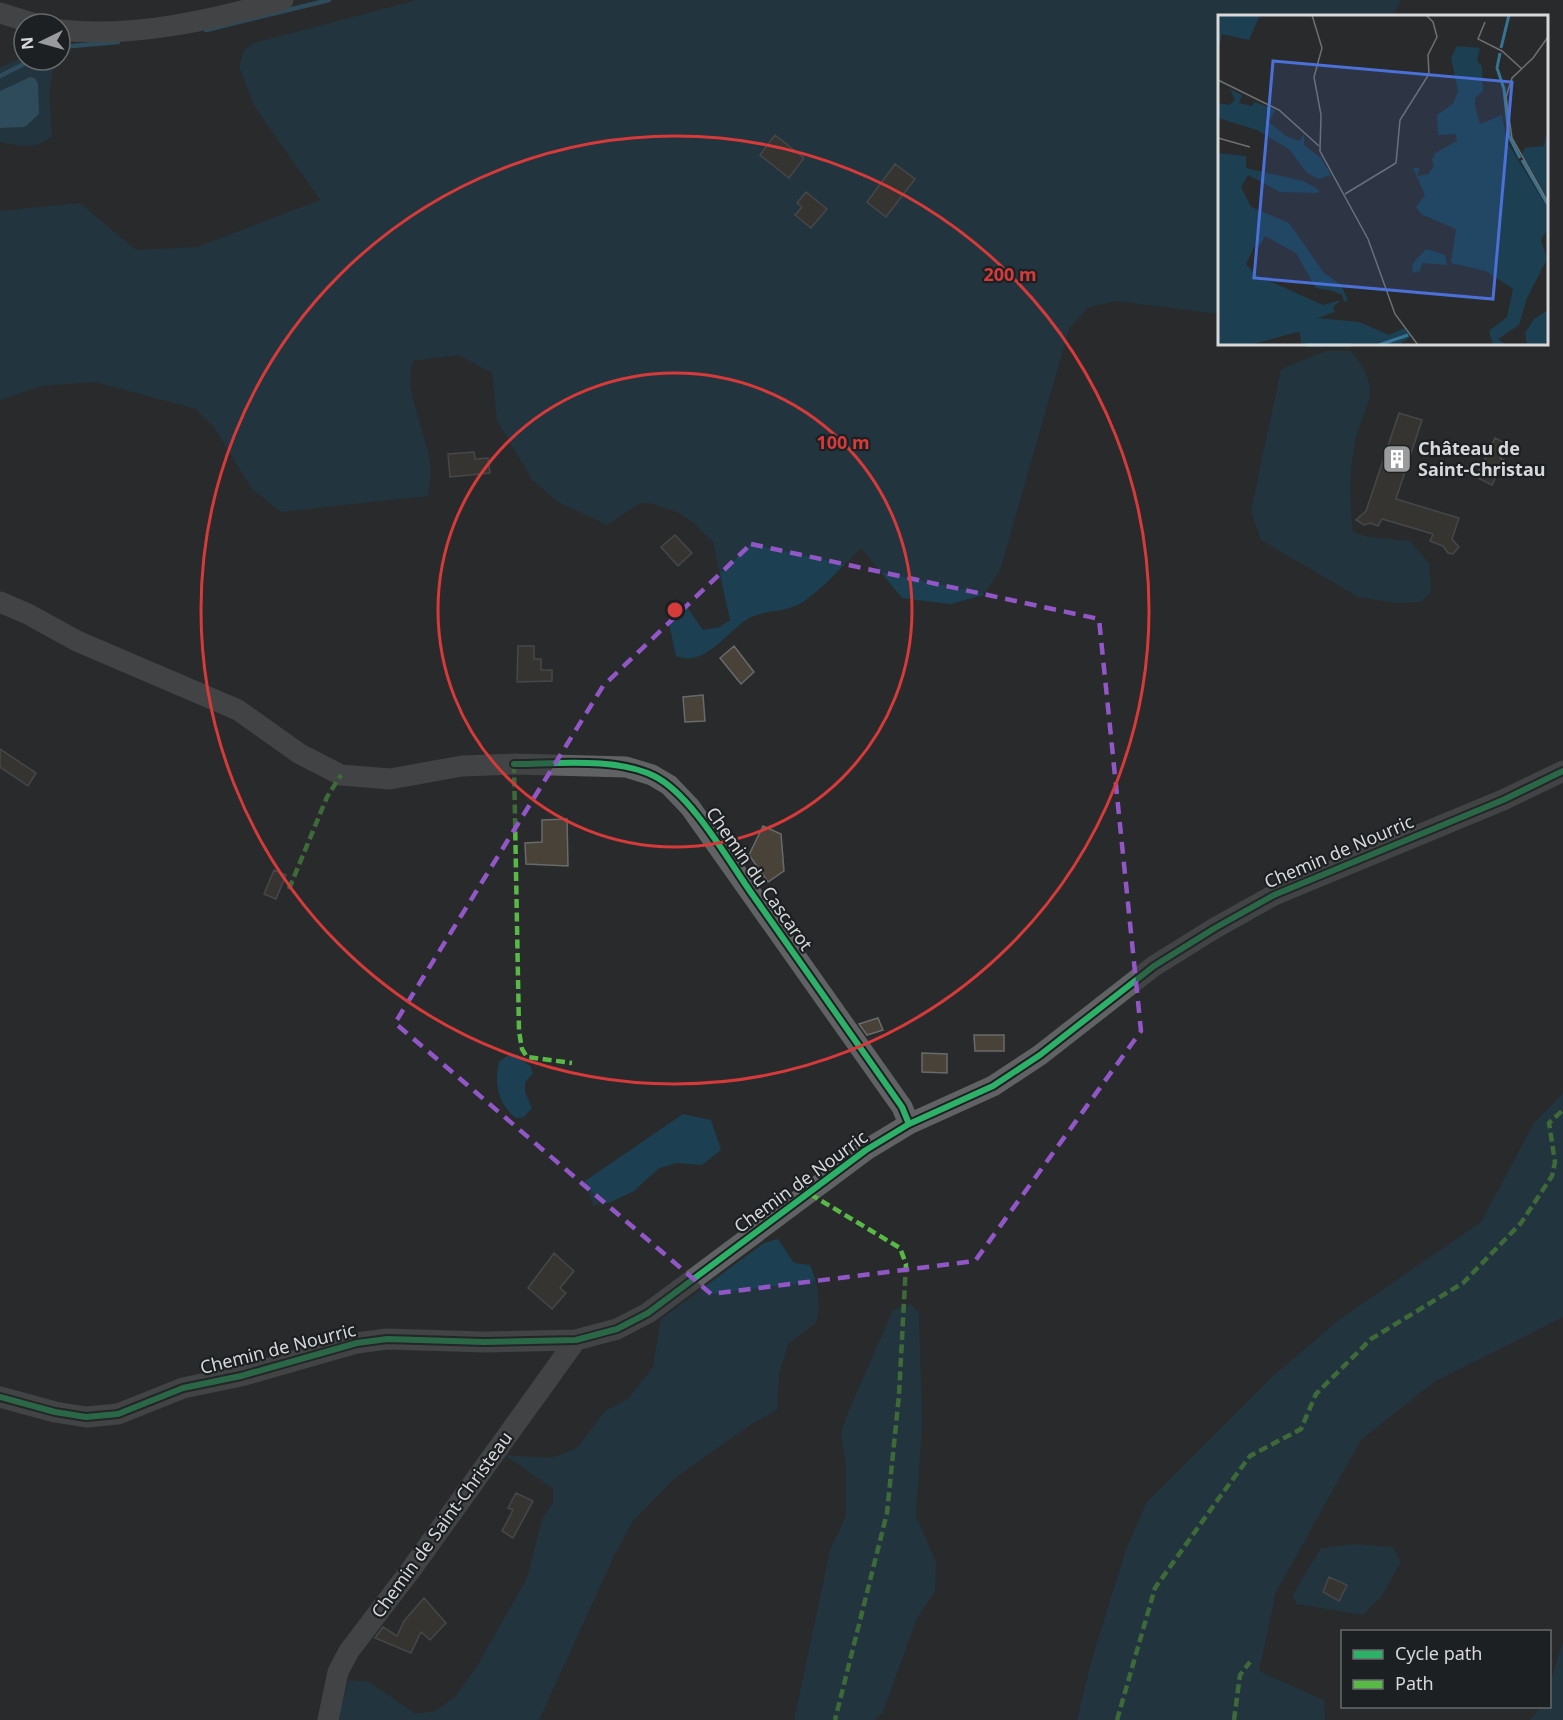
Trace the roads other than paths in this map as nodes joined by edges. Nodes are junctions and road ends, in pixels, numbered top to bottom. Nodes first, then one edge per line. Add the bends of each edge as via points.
1 (283, 0) edge
2 (72, 31) edge
3 (0, 602) edge
4 (1563, 771) edge
5 (909, 1124) junction
6 (576, 1340) junction
7 (0, 1396) edge
8 (328, 1720) edge

1 - 2 street via 192,23 103,32
3 - 5 street, Chemin du Cascarot via 77,641 238,710 300,754 335,773 390,778 462,766 514,764 626,767 652,775 669,785 690,807 902,1107
4 - 5 street, Chemin de Nourric via 1274,895 1154,966 1040,1055 993,1086
5 - 6 street, Chemin de Nourric via 866,1150 648,1313 617,1329
6 - 7 street, Chemin de Nourric via 387,1339 357,1343 183,1388 117,1414 86,1417
6 - 8 street, Chemin de Saint-Christeau via 349,1651 338,1672

